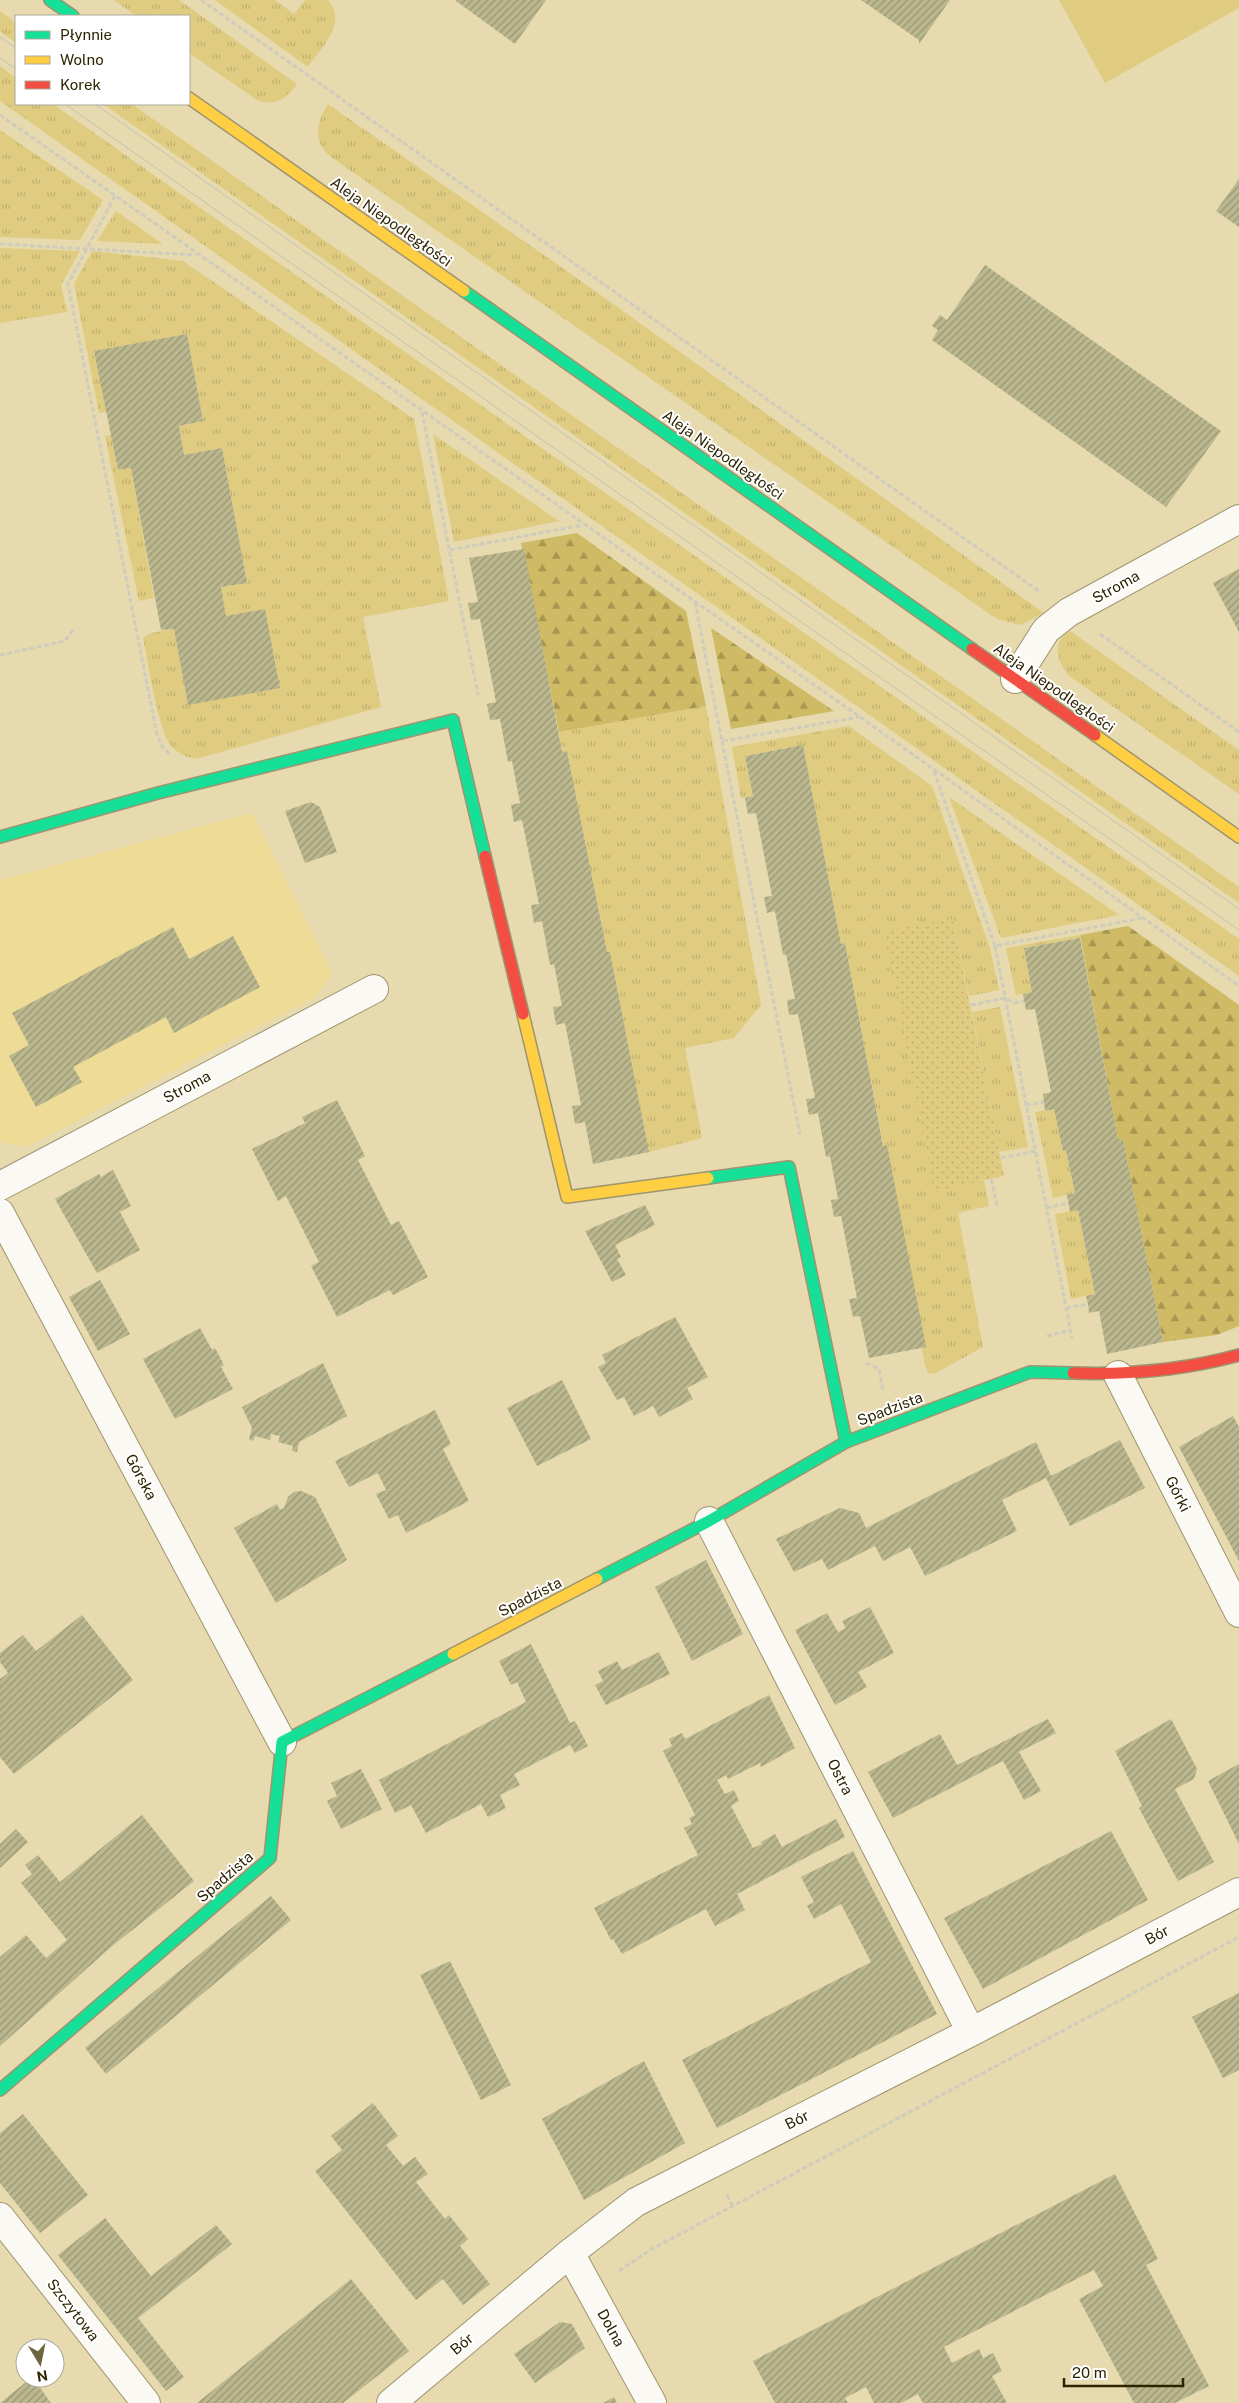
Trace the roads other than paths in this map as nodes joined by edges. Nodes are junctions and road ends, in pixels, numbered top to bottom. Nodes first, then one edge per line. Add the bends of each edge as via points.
1 (50, 0) edge
2 (72, 15) edge
3 (190, 99) edge
4 (1239, 520) edge
5 (1016, 678) junction
6 (0, 837) edge
7 (1239, 837) edge
8 (374, 989) dead end
9 (0, 1186) edge
10 (0, 1213) edge
11 (1239, 1355) edge
12 (1118, 1375) junction
13 (846, 1442) junction
14 (709, 1521) junction
15 (1239, 1613) edge
16 (282, 1742) junction
17 (1239, 1892) edge
18 (970, 2032) junction
19 (0, 2090) edge
20 (0, 2217) edge
21 (570, 2253) junction
22 (146, 2403) edge
23 (391, 2403) edge
24 (652, 2403) edge

1 - 2 street
3 - 5 street, Aleja Niepodległości
4 - 5 street, Stroma via 1069,612 1046,630
5 - 7 street, Aleja Niepodległości
6 - 13 street via 158,793 453,720 567,1197 789,1167
8 - 9 street, Stroma
10 - 16 street, Górska
11 - 12 street, Spadzista via 1198,1366
12 - 13 street, Spadzista via 1030,1372
12 - 15 street, Górki
13 - 14 street, Spadzista
14 - 16 street, Spadzista
14 - 18 street, Ostra
16 - 19 street, Spadzista via 270,1858
17 - 18 street, Bór
18 - 21 street, Bór via 636,2202
20 - 22 street, Szczytowa
21 - 23 street, Bór
21 - 24 street, Dolna

